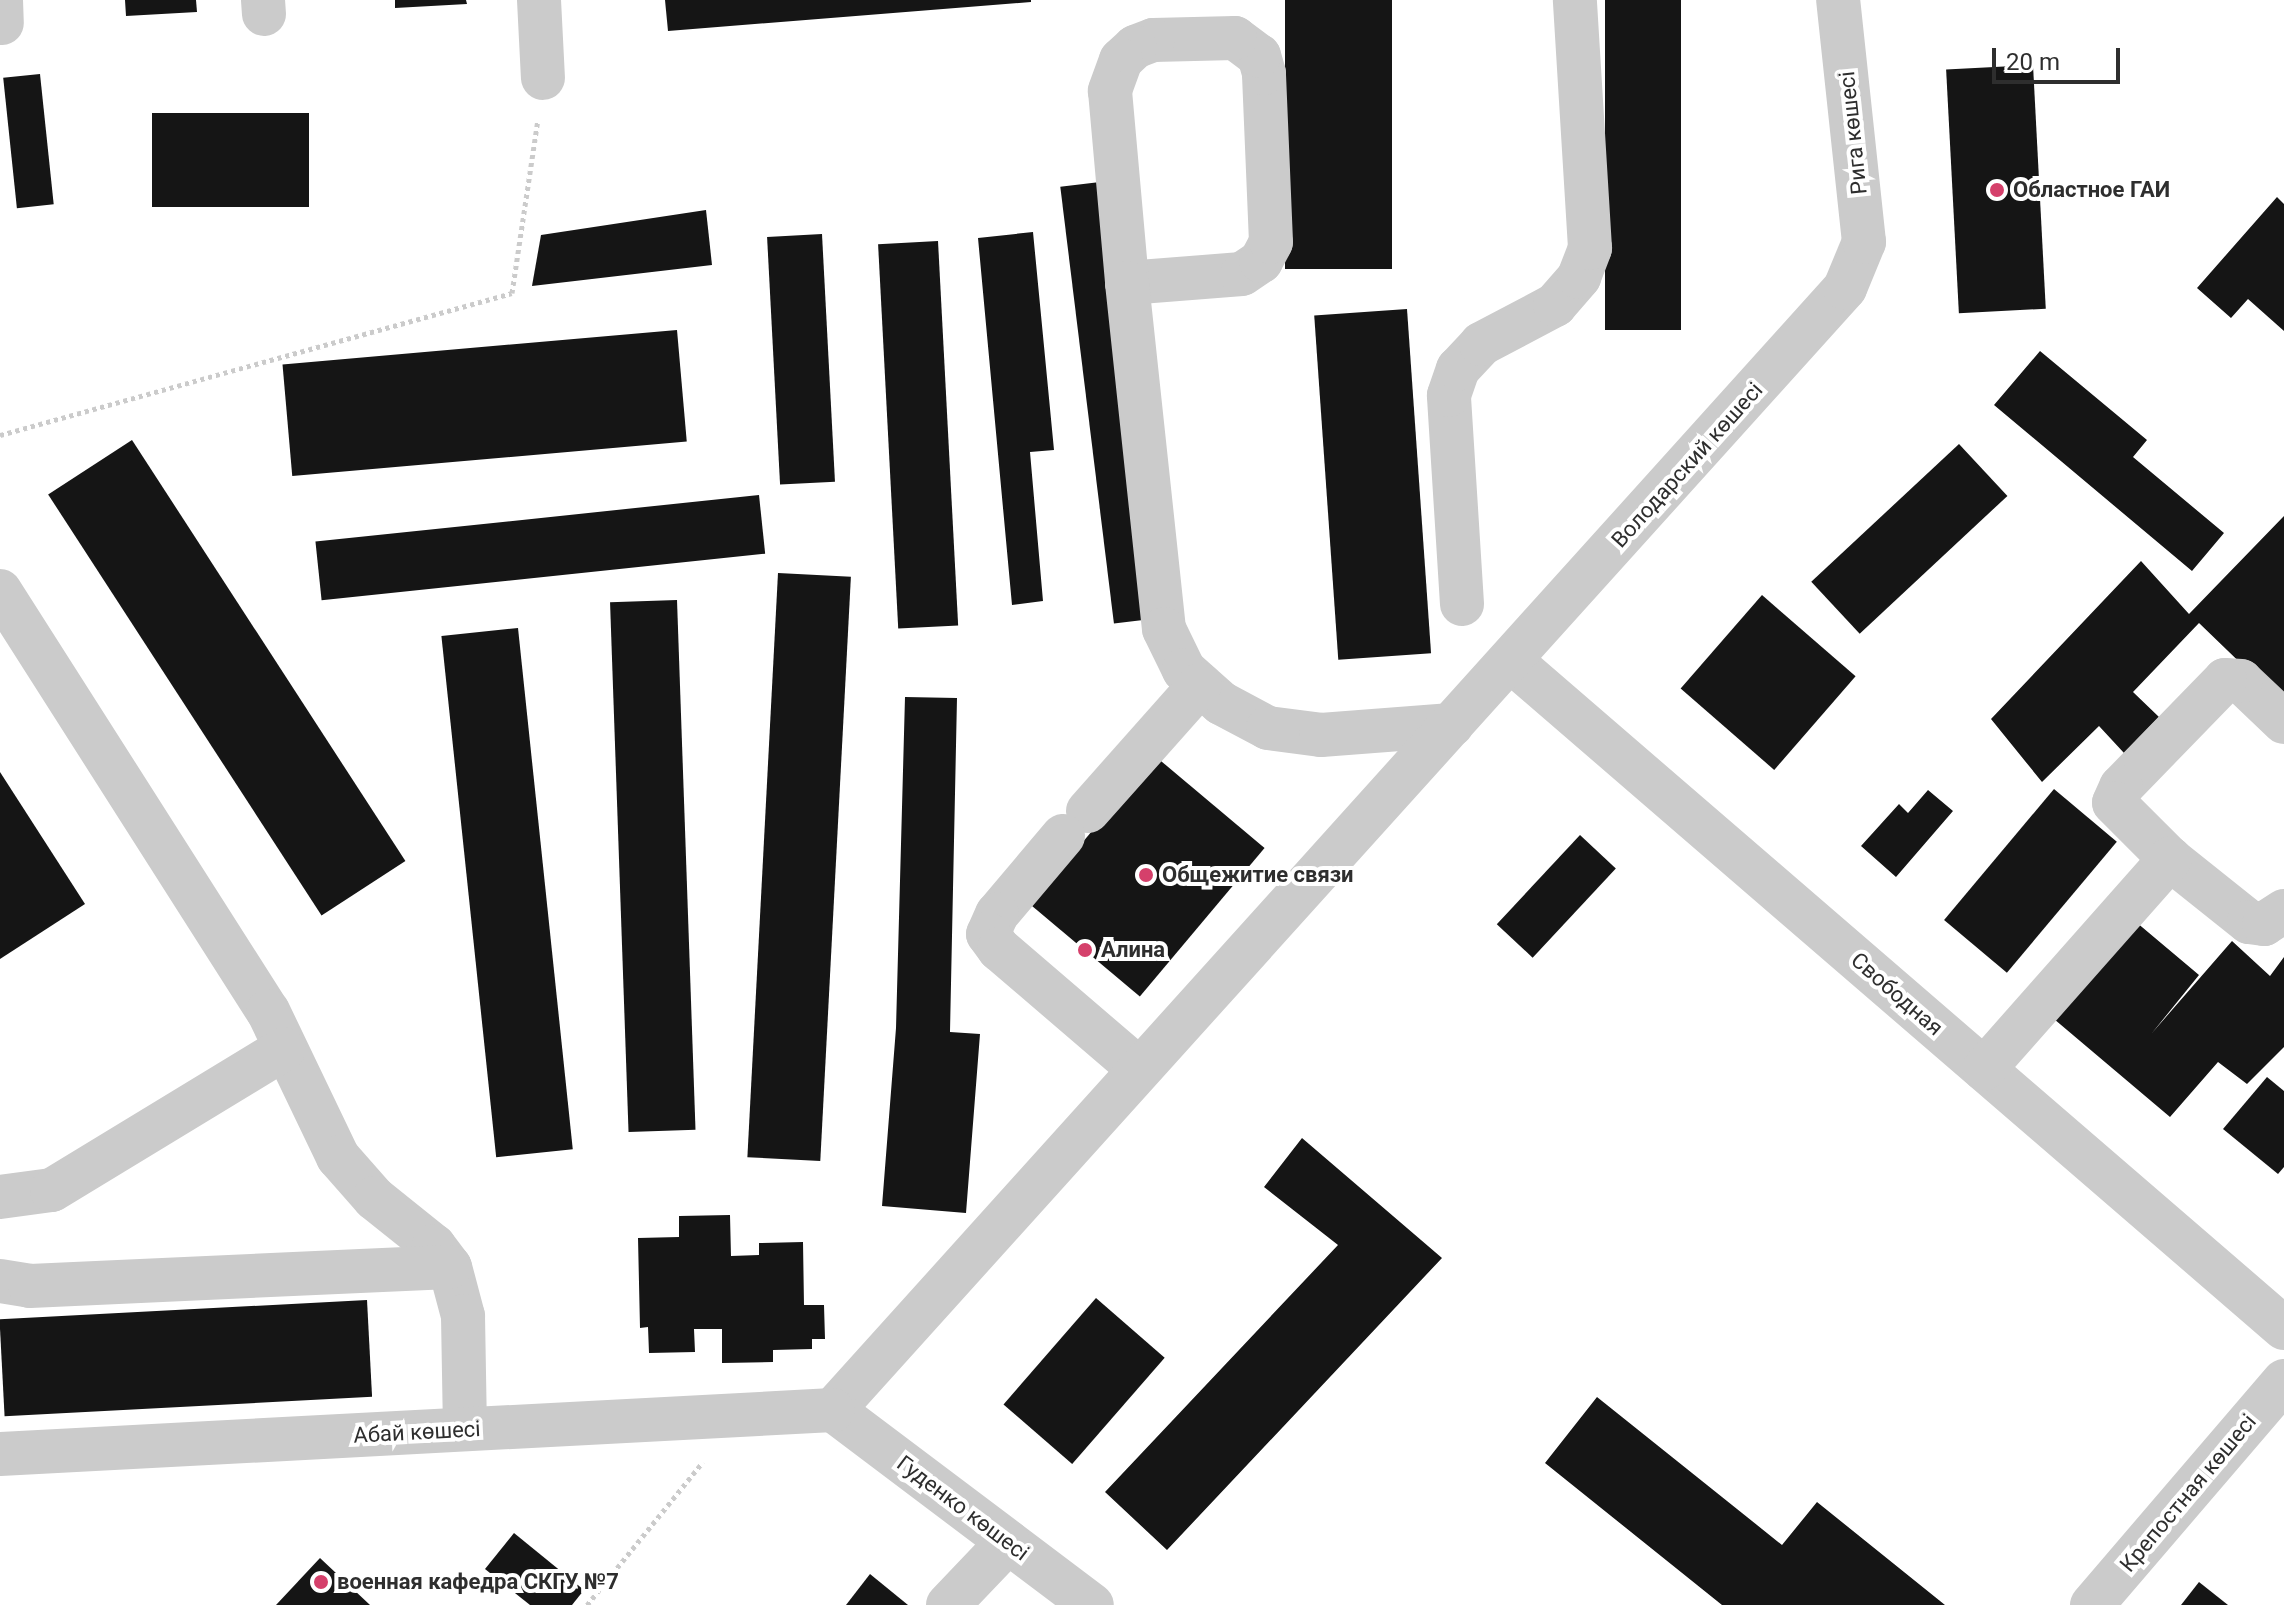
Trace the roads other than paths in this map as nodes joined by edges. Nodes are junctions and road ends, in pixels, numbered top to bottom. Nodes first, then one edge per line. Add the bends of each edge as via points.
1 (539, 0) edge
2 (1575, 0) edge
3 (1838, 0) edge
4 (543, 78) road end
5 (1858, 266) joint
6 (1127, 283) junction
7 (0, 591) edge
8 (1462, 604) dead end
9 (1511, 661) junction
10 (1200, 685) junction
11 (2284, 722) edge
12 (1452, 725) junction
13 (2170, 859) junction
14 (2284, 911) edge
15 (284, 1049) junction
16 (1139, 1069) junction
17 (1984, 1069) junction
18 (0, 1197) edge
19 (450, 1267) junction
20 (0, 1281) edge
21 (2284, 1328) edge
22 (2284, 1381) edge
23 (833, 1410) junction
24 (465, 1429) junction
25 (0, 1454) edge
26 (1008, 1542) junction
27 (948, 1605) edge
28 (1092, 1605) edge
29 (2092, 1605) edge

1 - 4 street
2 - 8 street via 1590,248 1579,277 1555,305 1481,344 1458,369 1449,395
3 - 5 street, Рига көшесі via 1862,220
5 - 9 street, Володарский көшесі via 1828,308
6 - 6 street via 1110,91 1121,60 1153,40 1235,38 1259,56 1264,73 1271,242 1261,261 1242,274
6 - 10 street via 1164,629 1173,654
7 - 15 street via 246,974
9 - 12 street, Володарский көшесі
9 - 17 street, Свободная
10 - 12 street via 1245,718 1295,734
10 - 16 street via 997,914 988,934
11 - 13 street via 2241,681 2225,680 2114,795 2117,811
12 - 16 street, Володарский көшесі
13 - 14 street via 2249,922 2264,924
13 - 17 street
15 - 18 street via 52,1190
15 - 19 street via 338,1157 374,1198 434,1246
16 - 23 street, Володарский көшесі
17 - 21 street, Свободная
19 - 20 street via 30,1286
19 - 24 street via 463,1316
22 - 29 street, Крепостная көшесі
23 - 24 street, Абай көшесі
23 - 26 street, Гуденко көшесі
24 - 25 street, Абай көшесі
26 - 27 street
26 - 28 street, Гуденко көшесі

